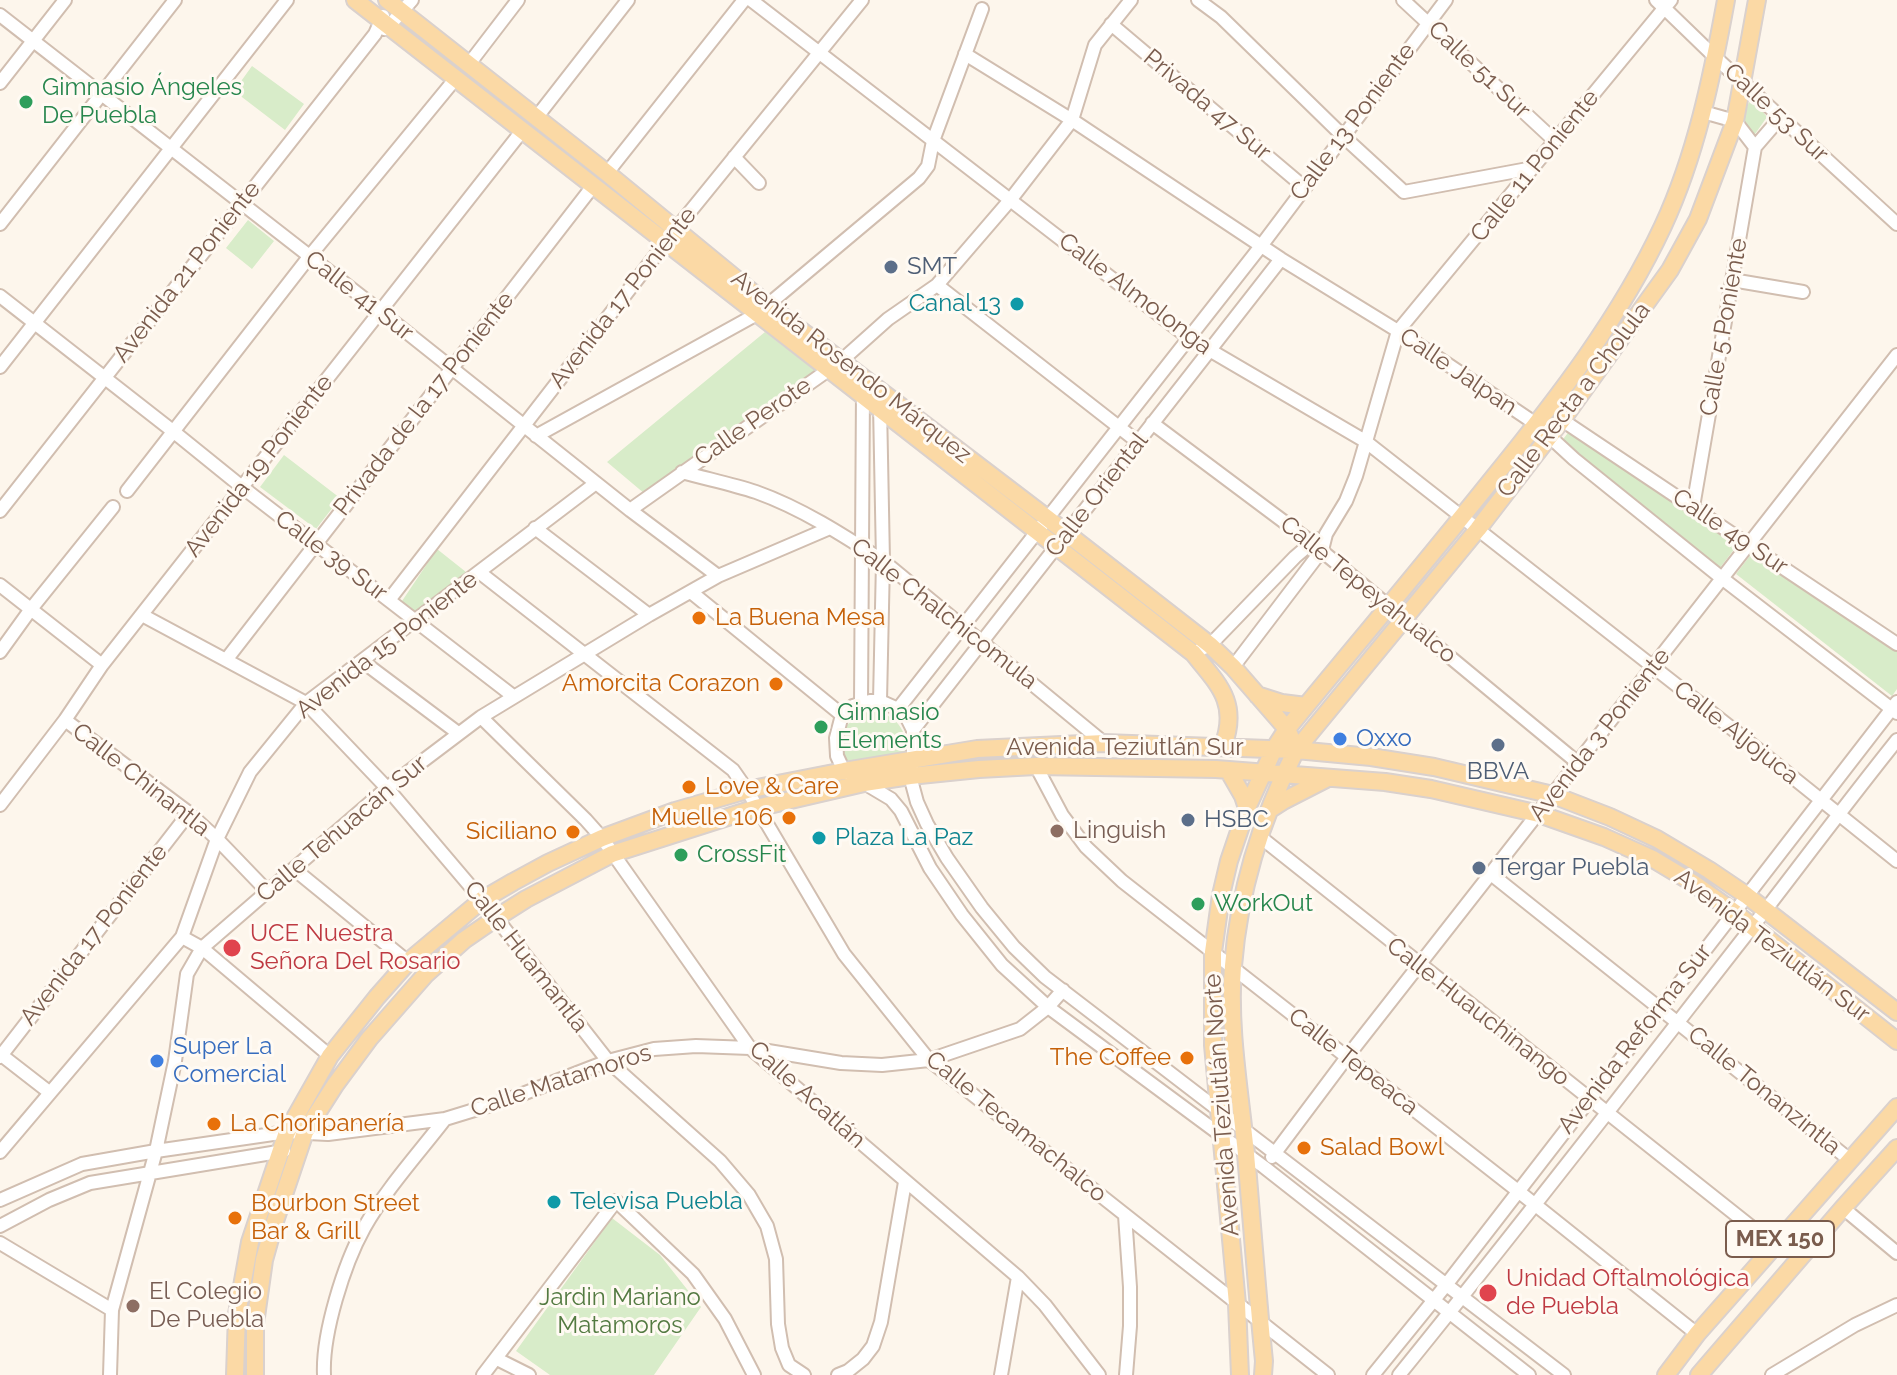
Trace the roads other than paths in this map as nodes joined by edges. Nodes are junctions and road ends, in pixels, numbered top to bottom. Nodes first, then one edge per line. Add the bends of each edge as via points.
1 (65, 0) edge
2 (175, 0) edge
3 (287, 0) edge
4 (355, 0) edge
5 (518, 0) edge
6 (628, 0) edge
7 (744, 0) edge
8 (751, 0) edge
9 (862, 0) edge
10 (1131, 0) edge
11 (1198, 0) edge
12 (1403, 0) edge
13 (1446, 0) edge
14 (1726, 0) edge
15 (1757, 0) edge
16 (397, 3) edge
17 (1664, 3) edge
18 (982, 9) dead end
19 (0, 15) edge
20 (1428, 23) junction
21 (1111, 24) junction
22 (381, 27) junction
23 (33, 40) junction
24 (818, 54) junction
25 (965, 54) junction
26 (1716, 58) junction
27 (469, 64) junction
28 (456, 78) junction
29 (1742, 81) junction
30 (0, 83) edge
31 (101, 94) junction
32 (1703, 112) junction
33 (536, 118) junction
34 (1780, 118) junction
35 (1072, 120) junction
36 (1735, 121) junction
37 (522, 131) junction
38 (1344, 137) junction
39 (933, 141) junction
40 (1555, 141) junction
41 (1755, 147) junction
42 (171, 148) junction
43 (734, 157) junction
44 (1533, 168) junction
45 (607, 173) junction
46 (759, 183) dead end
47 (593, 186) junction
48 (1304, 187) junction
49 (1011, 199) junction
50 (240, 204) junction
51 (0, 224) edge
52 (1897, 224) edge
53 (671, 236) junction
54 (1261, 246) junction
55 (309, 257) junction
56 (1281, 259) junction
57 (1732, 280) junction
58 (937, 285) junction
59 (1803, 292) dead end
60 (0, 296) edge
61 (763, 310) junction
62 (380, 311) junction
63 (34, 322) junction
64 (1398, 331) junction
65 (1189, 338) junction
66 (1209, 351) junction
67 (1897, 355) edge
68 (834, 365) junction
69 (0, 367) edge
70 (452, 370) junction
71 (105, 377) junction
72 (863, 379) junction
73 (880, 392) junction
74 (863, 397) junction
75 (880, 410) junction
76 (1562, 420) junction
77 (1152, 423) junction
78 (1536, 424) junction
79 (523, 426) junction
80 (1119, 427) junction
81 (174, 432) junction
82 (536, 436) junction
83 (1549, 437) junction
84 (1365, 441) junction
85 (1138, 442) junction
86 (682, 472) junction
87 (596, 483) junction
88 (242, 487) junction
89 (127, 491) dead end
90 (113, 507) dead end
91 (1693, 507) junction
92 (630, 510) junction
93 (0, 511) edge
94 (1462, 517) junction
95 (1047, 518) junction
96 (535, 528) junction
97 (830, 528) junction
98 (1478, 529) junction
99 (1037, 532) junction
100 (1067, 534) junction
101 (316, 544) junction
102 (1750, 545) junction
103 (1317, 546) junction
104 (862, 547) junction
105 (1056, 548) junction
106 (883, 561) junction
107 (479, 572) junction
108 (718, 576) junction
109 (1723, 579) junction
110 (0, 585) edge
111 (691, 592) junction
112 (389, 600) junction
113 (1389, 607) junction
114 (31, 609) junction
115 (142, 615) junction
116 (649, 615) junction
117 (1404, 619) junction
118 (415, 620) junction
119 (962, 627) junction
120 (983, 642) junction
121 (1897, 644) edge
122 (1210, 645) junction
123 (0, 652) edge
124 (1193, 653) junction
125 (584, 654) junction
126 (226, 660) junction
127 (362, 661) junction
128 (102, 665) junction
129 (1233, 667) junction
130 (1652, 667) junction
131 (1257, 695) junction
132 (513, 696) junction
133 (880, 701) junction
134 (306, 703) junction
135 (861, 703) junction
136 (1306, 706) junction
137 (1895, 708) edge
138 (898, 709) junction
139 (842, 715) junction
140 (481, 717) junction
141 (65, 720) junction
142 (1287, 729) junction
143 (913, 730) junction
144 (458, 733) junction
145 (1897, 740) edge
146 (1104, 743) junction
147 (1223, 746) junction
148 (1274, 749) junction
149 (1296, 750) junction
150 (1578, 763) junction
151 (1036, 766) junction
152 (911, 767) junction
153 (1228, 770) junction
154 (844, 771) junction
155 (1262, 771) junction
156 (1284, 773) junction
157 (1329, 777) junction
158 (864, 783) junction
159 (387, 788) junction
160 (747, 790) junction
161 (1553, 795) junction
162 (1820, 800) junction
163 (0, 805) edge
164 (756, 808) junction
165 (1247, 808) junction
166 (1268, 811) junction
167 (189, 813) junction
168 (1539, 814) junction
169 (1838, 814) junction
170 (1259, 836) junction
171 (602, 838) junction
172 (217, 839) junction
173 (612, 854) junction
174 (947, 858) junction
175 (1897, 861) edge
176 (930, 868) junction
177 (294, 869) junction
178 (1491, 874) junction
179 (268, 892) junction
180 (1746, 895) junction
181 (482, 900) junction
182 (1765, 910) junction
183 (1734, 912) junction
184 (496, 918) junction
185 (1752, 926) junction
186 (182, 937) junction
187 (202, 948) junction
188 (1213, 952) junction
189 (408, 962) junction
190 (1419, 965) junction
191 (1233, 967) junction
192 (1063, 990) junction
193 (1048, 1007) junction
194 (1659, 1008) junction
195 (1897, 1012) edge
196 (1677, 1021) junction
197 (1897, 1041) edge
198 (750, 1048) junction
199 (0, 1055) edge
200 (330, 1056) junction
201 (1347, 1057) junction
202 (929, 1060) junction
203 (608, 1061) junction
204 (49, 1092) junction
205 (1589, 1099) junction
206 (1897, 1107) edge
207 (1218, 1109) junction
208 (1606, 1113) junction
209 (445, 1119) junction
210 (1243, 1129) junction
211 (287, 1132) junction
212 (1221, 1135) junction
213 (303, 1140) junction
214 (1897, 1148) edge
215 (156, 1151) junction
216 (0, 1152) edge
217 (280, 1152) junction
218 (1274, 1153) junction
219 (1246, 1154) junction
220 (1850, 1160) junction
221 (1264, 1167) junction
222 (150, 1172) junction
223 (905, 1182) junction
224 (1518, 1191) junction
225 (0, 1200) edge
226 (1534, 1205) junction
227 (1843, 1208) junction
228 (1125, 1215) junction
229 (0, 1226) edge
230 (0, 1243) edge
231 (1774, 1245) junction
232 (1897, 1253) edge
233 (1018, 1277) junction
234 (1446, 1285) junction
235 (1462, 1297) junction
236 (1433, 1301) junction
237 (1237, 1304) junction
238 (1897, 1305) edge
239 (112, 1310) junction
240 (1449, 1313) junction
241 (1260, 1321) junction
242 (1697, 1334) junction
243 (497, 1359) junction
244 (785, 1370) edge
245 (110, 1375) edge
246 (235, 1375) edge
247 (255, 1375) edge
248 (324, 1375) edge
249 (483, 1375) edge
250 (529, 1375) edge
251 (754, 1375) edge
252 (804, 1375) edge
253 (838, 1375) edge
254 (1001, 1375) edge
255 (1099, 1375) edge
256 (1126, 1375) edge
257 (1240, 1375) edge
258 (1263, 1375) edge
259 (1328, 1375) edge
260 (1373, 1375) edge
261 (1399, 1375) edge
262 (1529, 1375) edge
263 (1564, 1375) edge
264 (1666, 1375) edge
265 (1699, 1375) edge
266 (1772, 1375) edge

1 - 23 street
2 - 31 street
3 - 42 street
4 - 22 main road, Avenida Rosendo Márquez
5 - 27 street
6 - 33 street
7 - 45 street
8 - 24 street, Calle Almolonga
9 - 24 street, Avenida 17 Poniente
10 - 21 street
11 - 38 street
12 - 20 street, Calle 51 Sur
13 - 20 street, Calle 13 Poniente
14 - 26 main road, Calle Recta a Cholula
15 - 29 main road, Calle Recta a Cholula
16 - 22 street, Avenida 21 Poniente
16 - 27 main road, Avenida Rosendo Márquez
17 - 26 street, Calle 53 Sur
17 - 40 street, Calle 11 Poniente
18 - 25 street
19 - 23 street, Calle 41 Sur
20 - 38 street, Calle 13 Poniente
20 - 40 street, Calle 51 Sur
21 - 35 street via 1095,45
21 - 48 street, Privada 47 Sur
22 - 28 main road, Avenida Rosendo Márquez
22 - 50 street, Avenida 21 Poniente
23 - 30 street
23 - 31 street, Calle 41 Sur
24 - 39 street, Calle Almolonga
24 - 43 street, Avenida 17 Poniente
25 - 35 street, Calle Jalpan
25 - 39 street
26 - 29 street, Calle 53 Sur
26 - 32 main road, Calle Recta a Cholula
27 - 33 main road, Avenida Rosendo Márquez
28 - 37 main road, Avenida Rosendo Márquez
28 - 55 street
29 - 34 street, Calle 53 Sur
29 - 36 main road, Calle Recta a Cholula
31 - 42 street, Calle 41 Sur
31 - 51 street
32 - 36 street
32 - 78 main road, Calle Recta a Cholula via 1667,216 1630,288 1601,337
33 - 45 main road, Avenida Rosendo Márquez
34 - 41 street
34 - 52 street, Calle 53 Sur
35 - 49 street, Calle Perote
35 - 54 street, Calle Jalpan
36 - 41 street
36 - 76 main road, Calle Recta a Cholula via 1698,219 1670,270
37 - 47 main road, Avenida Rosendo Márquez
37 - 62 street, Avenida 19 Poniente
38 - 44 street via 1404,192
38 - 48 street, Calle 13 Poniente
39 - 49 street, Calle Almolonga
39 - 61 street via 928,166 919,178
40 - 44 street, Calle 11 Poniente
41 - 57 street, Calle 5 Poniente
42 - 50 street, Calle 41 Sur
42 - 63 street
43 - 46 street
43 - 53 street, Avenida 17 Poniente
44 - 64 street, Calle 11 Poniente
45 - 53 main road, Avenida Rosendo Márquez
47 - 53 main road, Avenida Rosendo Márquez
47 - 70 street, Privada de la 17 Poniente
48 - 54 street, Calle 13 Poniente
49 - 58 street, Calle Perote
49 - 65 street, Calle Almolonga
50 - 55 street, Calle 41 Sur
50 - 71 street, Avenida 21 Poniente
53 - 61 main road, Avenida Rosendo Márquez
53 - 79 street, Avenida 17 Poniente
54 - 56 street, Calle Jalpan
54 - 65 street, Calle Oriental
55 - 62 street, Calle 41 Sur
55 - 81 street
56 - 64 street, Calle Jalpan
56 - 66 street, Calle Oriental
57 - 59 street
57 - 91 street, Calle 5 Poniente
58 - 68 street, Calle Perote
58 - 80 street
60 - 63 street, Calle 39 Sur
61 - 68 main road, Avenida Rosendo Márquez
61 - 82 street
62 - 70 street, Calle 41 Sur
62 - 88 street, Avenida 19 Poniente
63 - 69 street
63 - 71 street, Calle 39 Sur
64 - 78 street, Calle Jalpan
64 - 84 street
65 - 66 street, Calle Almolonga
65 - 80 street, Calle Oriental
66 - 77 street, Calle Oriental
66 - 84 street, Calle Almolonga
67 - 102 street, Avenida 3 Poniente
68 - 72 main road, Avenida Rosendo Márquez
68 - 74 main road, Avenida Rosendo Márquez
68 - 86 street, Calle Perote
70 - 79 street, Calle 41 Sur
70 - 101 street, Privada de la 17 Poniente
71 - 81 street, Calle 39 Sur
71 - 93 street, Avenida 21 Poniente
72 - 73 main road, Avenida Rosendo Márquez
72 - 74 street
73 - 75 street
73 - 95 main road, Avenida Rosendo Márquez
74 - 75 main road, Avenida Rosendo Márquez
74 - 104 street
75 - 99 main road, Avenida Rosendo Márquez
75 - 106 street
76 - 83 main road, Calle Recta a Cholula
76 - 91 street, Calle 49 Sur
77 - 85 street, Calle Oriental
77 - 103 street, Calle Tepeyahualco
78 - 83 street, Calle Jalpan
78 - 94 main road, Calle Recta a Cholula
79 - 82 street, Calle 41 Sur
79 - 112 street, Avenida 17 Poniente
80 - 85 street
80 - 95 street, Calle Oriental
81 - 88 street, Calle 39 Sur
81 - 89 street
82 - 87 street, Calle 41 Sur
83 - 98 main road, Calle Recta a Cholula
83 - 109 street, Calle Jalpan
84 - 94 street, Calle Almolonga
84 - 103 street via 1346,501
85 - 100 street, Calle Oriental
86 - 92 street, Calle Perote
86 - 97 street, Calle Chalchicomula via 756,492
87 - 92 street, Calle 41 Sur
87 - 96 street, Avenida 15 Poniente
88 - 101 street, Calle 39 Sur
88 - 115 street, Avenida 19 Poniente
90 - 114 street
91 - 102 street, Calle 49 Sur
92 - 108 street, Calle 41 Sur
94 - 98 street, Calle Aljojuca
94 - 113 main road, Calle Recta a Cholula
95 - 99 street, Calle Oriental
95 - 100 main road, Avenida Rosendo Márquez
96 - 107 street, Avenida 15 Poniente
96 - 116 street
97 - 104 street, Calle Chalchicomula
97 - 108 street, Calle Tehuacán Sur
98 - 117 main road, Calle Recta a Cholula
98 - 130 street, Calle Aljojuca
99 - 105 main road, Avenida Rosendo Márquez
99 - 119 street, Calle Oriental
100 - 105 street, Calle Oriental
100 - 122 main road, Avenida Rosendo Márquez
101 - 112 street, Calle 39 Sur
101 - 126 street, Privada de la 17 Poniente
102 - 109 street, Avenida 3 Poniente
102 - 121 street, Calle 49 Sur
103 - 113 street, Calle Tepeyahualco
103 - 122 street
103 - 129 street
104 - 106 street, Calle Chalchicomula
104 - 135 street
105 - 120 street, Calle Oriental
105 - 124 main road, Avenida Rosendo Márquez
106 - 119 street, Calle Chalchicomula
106 - 133 street
107 - 118 street, Avenida 15 Poniente
107 - 125 street, Calle Tecamachalco
108 - 111 street, Calle Tehuacán Sur
109 - 130 street, Avenida 3 Poniente
109 - 137 street, Calle Jalpan
110 - 114 street
111 - 116 street, Calle Tehuacán Sur
111 - 139 street
112 - 118 street, Calle 39 Sur
113 - 117 street, Calle Tepeyahualco
113 - 136 main road, Calle Recta a Cholula
114 - 123 street
114 - 128 street
115 - 126 street, Calle Huamantla
115 - 128 street, Avenida 19 Poniente
116 - 125 street, Calle Tehuacán Sur
117 - 149 main road, Calle Recta a Cholula
117 - 150 street, Calle Tepeyahualco
118 - 127 street, Avenida 15 Poniente
118 - 132 street, Calle 39 Sur
119 - 120 street, Calle Chalchicomula
119 - 138 street, Calle Oriental
120 - 143 street, Calle Oriental
120 - 146 street, Calle Chalchicomula
122 - 124 street
122 - 129 main road, Avenida Rosendo Márquez
124 - 147 main road, Avenida Rosendo Márquez via 1226,698 1230,718
125 - 132 street, Calle Tehuacán Sur
125 - 160 street, Calle Tecamachalco via 727,764
126 - 134 street, Calle Huamantla
127 - 134 street, Avenida 15 Poniente
127 - 144 street
128 - 141 street, Avenida 19 Poniente
129 - 131 main road, Avenida Rosendo Márquez
130 - 150 street, Avenida 3 Poniente
130 - 162 street, Calle Aljojuca
131 - 136 main road
131 - 142 main road, Avenida Rosendo Márquez
132 - 140 street, Calle Tehuacán Sur
133 - 135 street
133 - 138 street
134 - 159 street, Calle Huamantla
134 - 172 street, Avenida 15 Poniente via 250,772
135 - 139 street
136 - 142 main road, Calle Recta a Cholula
137 - 162 street, Avenida Reforma Sur
138 - 143 street
139 - 154 street via 836,738
140 - 144 street, Calle Tehuacán Sur
140 - 171 street, Calle Acatlán
141 - 163 street, Avenida 19 Poniente
141 - 167 street, Calle Chinantla
142 - 148 main road, Calle Recta a Cholula
142 - 149 main road, Avenida Rosendo Márquez
143 - 152 street
144 - 159 street, Calle Tehuacán Sur
145 - 169 street, Avenida Reforma Sur
146 - 147 main road, Avenida Teziutlán Sur
146 - 152 main road, Avenida Teziutlán Sur via 977,749
147 - 148 main road, Avenida Teziutlán Sur
148 - 149 main road, Avenida Teziutlán Sur
148 - 155 main road, Avenida Teziutlán Norte
149 - 156 main road, Avenida Teziutlán Norte
149 - 161 main road, Avenida Teziutlán Sur via 1434,767
150 - 161 street, Avenida 3 Poniente
151 - 152 main road, Avenida Teziutlán Sur
151 - 153 main road, Avenida Teziutlán Sur
151 - 188 street, Calle Tepeaca via 1086,847
152 - 154 main road, Avenida Teziutlán Sur
152 - 158 main road, Avenida Teziutlán Sur
152 - 174 street via 917,802
153 - 155 main road, Avenida Teziutlán Sur
153 - 165 main road
154 - 158 street
154 - 160 main road, Avenida Teziutlán Sur
155 - 156 main road, Avenida Teziutlán Sur
155 - 165 main road, Avenida Teziutlán Norte
156 - 157 main road, Avenida Teziutlán Sur
156 - 166 main road, Avenida Teziutlán Norte
157 - 166 main road
157 - 168 main road, Avenida Teziutlán Sur via 1431,789
158 - 164 main road, Avenida Teziutlán Sur
158 - 176 street via 901,811
159 - 177 street, Calle Tehuacán Sur
159 - 181 street, Calle Huamantla
160 - 164 street, Calle Tecamachalco
160 - 171 main road, Avenida Teziutlán Sur
161 - 168 street, Avenida 3 Poniente
161 - 180 main road, Avenida Teziutlán Sur via 1657,839
162 - 169 street, Calle Aljojuca
162 - 180 street, Avenida Reforma Sur
164 - 173 main road, Avenida Teziutlán Sur
164 - 202 street, Calle Tecamachalco via 844,954
165 - 188 main road, Avenida Teziutlán Norte via 1229,861
166 - 170 main road, Avenida Teziutlán Norte
167 - 172 street, Calle Chinantla
167 - 199 street, Avenida 17 Poniente
168 - 178 street, Avenida 3 Poniente
168 - 183 main road, Avenida Teziutlán Sur via 1653,859
169 - 175 street, Calle Aljojuca
169 - 182 street, Avenida Reforma Sur
170 - 190 street, Calle Huauchinango
170 - 191 main road, Avenida Teziutlán Norte
171 - 173 street, Calle Acatlán
171 - 181 main road, Avenida Teziutlán Sur
172 - 179 street, Calle Chinantla
172 - 186 street, Avenida 15 Poniente
173 - 184 main road, Avenida Teziutlán Sur
173 - 198 street, Calle Acatlán
174 - 176 street
174 - 192 street via 1014,947
176 - 193 street via 986,947
177 - 179 street, Calle Tehuacán Sur
177 - 189 street
178 - 190 street, Avenida 3 Poniente
178 - 194 street, Calle Tonanzintla
179 - 187 street, Calle Tehuacán Sur
180 - 182 main road, Avenida Teziutlán Sur
180 - 183 street, Avenida Reforma Sur
181 - 184 street, Calle Huamantla
181 - 189 main road, Avenida Teziutlán Sur
182 - 185 street, Avenida Reforma Sur
182 - 195 main road, Avenida Teziutlán Sur
183 - 185 main road, Avenida Teziutlán Sur
183 - 194 street, Avenida Reforma Sur
184 - 203 street, Calle Huamantla
184 - 213 main road, Avenida Teziutlán Sur via 426,974 369,1039
185 - 196 street, Avenida Reforma Sur
185 - 197 main road, Avenida Teziutlán Sur
186 - 187 street
186 - 204 street, Avenida 15 Poniente
187 - 200 street
187 - 215 street, Calle Tehuacán Sur via 187,974
188 - 191 street, Calle Tepeaca
188 - 207 main road, Avenida Teziutlán Norte
189 - 200 main road, Avenida Teziutlán Sur
190 - 201 street, Avenida 3 Poniente
190 - 205 street, Calle Huauchinango
191 - 201 street, Calle Tepeaca
191 - 210 main road, Avenida Teziutlán Norte
192 - 193 street, Calle Matamoros
192 - 207 street
193 - 202 street, Calle Matamoros via 1020,1029
193 - 212 street
194 - 196 street, Calle Tonanzintla
194 - 205 street, Avenida Reforma Sur
196 - 208 street, Avenida Reforma Sur
196 - 220 street, Calle Tonanzintla
198 - 202 street, Calle Matamoros via 841,1063
198 - 203 street, Calle Matamoros via 654,1049
198 - 223 street, Calle Acatlán
199 - 204 street
200 - 211 main road, Avenida Teziutlán Sur
201 - 218 street, Avenida 3 Poniente
201 - 224 street, Calle Tepeaca
202 - 228 street, Calle Tecamachalco
203 - 209 street, Calle Matamoros
203 - 244 street, Calle Huamantla via 720,1161 767,1226 776,1259
204 - 216 street, Avenida 15 Poniente
205 - 208 street, Calle Huauchinango
205 - 224 street, Avenida Reforma Sur
206 - 220 main road, MEX 150
207 - 210 street
207 - 212 main road, Avenida Teziutlán Norte
208 - 226 street, Avenida Reforma Sur
208 - 231 street, Calle Huauchinango
209 - 213 street, Calle Matamoros
209 - 248 street via 364,1228 329,1322
210 - 218 street
210 - 219 main road, Avenida Teziutlán Norte
211 - 213 street, Calle Matamoros
211 - 215 street, Calle Matamoros
211 - 217 main road, Avenida Teziutlán Sur
212 - 219 street
212 - 237 main road, Avenida Teziutlán Norte
213 - 217 street, Calle Matamoros
213 - 247 main road, Avenida Teziutlán Sur via 264,1260
214 - 227 main road, MEX 150
215 - 222 street, Calle Tehuacán Sur
215 - 225 street, Calle Matamoros via 82,1164
217 - 222 street, Calle Matamoros
217 - 246 main road, Avenida Teziutlán Sur via 244,1272
218 - 221 street, Avenida 3 Poniente
218 - 234 street
219 - 221 street
219 - 241 main road, Avenida Teziutlán Norte
220 - 231 main road, MEX 150
221 - 236 street
222 - 229 street, Calle Matamoros via 90,1183
222 - 239 street, Calle Tehuacán Sur
223 - 233 street, Calle Acatlán
223 - 253 street via 873,1346
224 - 226 street, Calle Tepeaca
224 - 234 street, Avenida Reforma Sur
226 - 235 street, Avenida Reforma Sur
226 - 242 street, Calle Tepeaca
227 - 232 street
227 - 265 main road, MEX 150
228 - 237 street, Calle Tecamachalco
228 - 256 street via 1130,1287
230 - 239 street
231 - 242 main road, MEX 150
233 - 254 street
233 - 255 street, Calle Acatlán
234 - 235 street
234 - 236 street, Avenida Reforma Sur
235 - 240 street, Avenida Reforma Sur
235 - 263 street
236 - 240 street
236 - 260 street, Avenida Reforma Sur
237 - 241 street, Calle Tecamachalco
237 - 257 main road, Avenida Teziutlán Norte
238 - 266 street
239 - 245 street, Calle Tehuacán Sur
240 - 261 street, Avenida Reforma Sur
240 - 262 street
241 - 258 main road, Avenida Teziutlán Norte
241 - 259 street, Calle Tecamachalco
242 - 264 main road, MEX 150
243 - 249 street
243 - 250 street
243 - 251 street via 616,1201 693,1274 725,1319
244 - 252 street, Calle Huamantla

